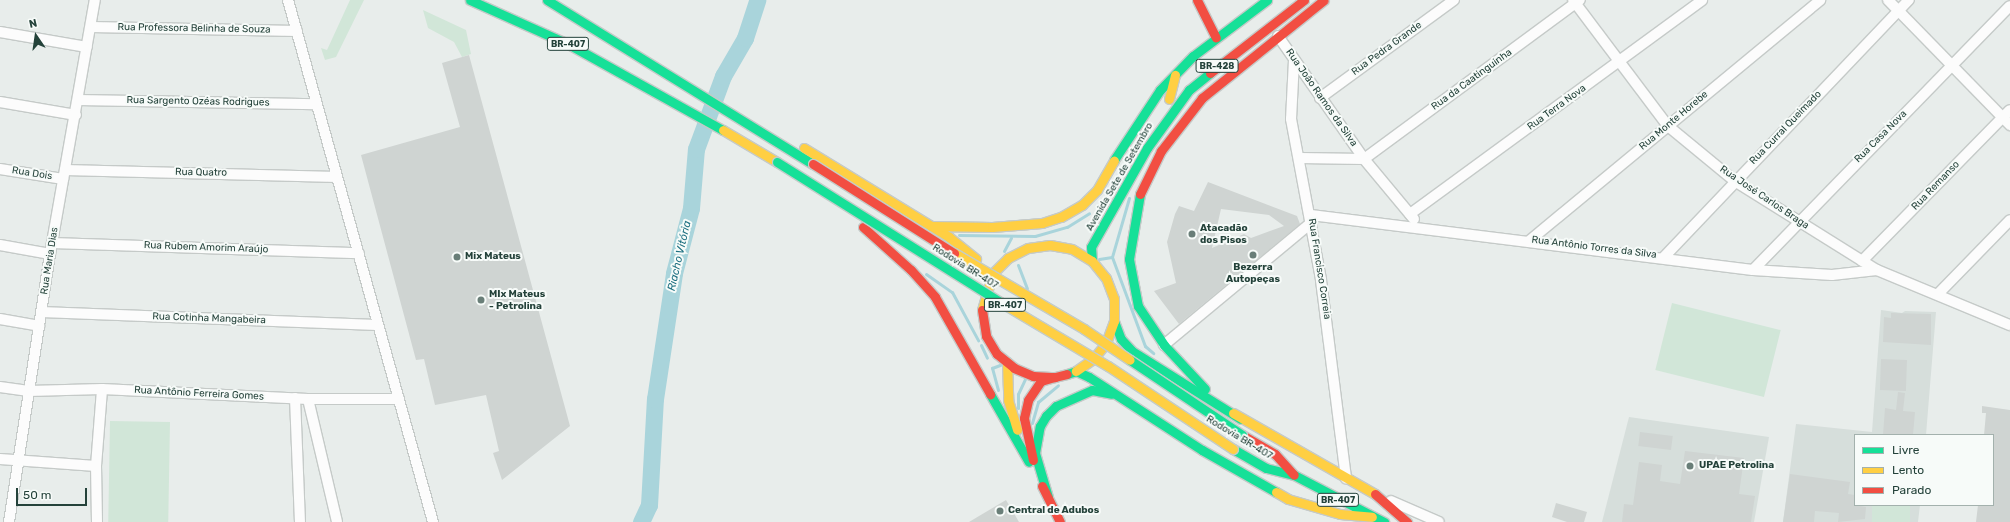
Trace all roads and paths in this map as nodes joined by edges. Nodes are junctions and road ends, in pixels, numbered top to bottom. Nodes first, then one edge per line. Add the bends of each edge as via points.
1 (95, 0) edge
2 (288, 0) edge
3 (470, 0) edge
4 (547, 0) edge
5 (1197, 0) edge
6 (1267, 0) edge
7 (1304, 0) edge
8 (1324, 0) edge
9 (1454, 0) edge
10 (1702, 0) edge
11 (1820, 0) edge
12 (1888, 0) edge
13 (1909, 0) edge
14 (1576, 1) edge
15 (2010, 6) edge
16 (1312, 9) junction
17 (1898, 12) junction
18 (1276, 21) junction
19 (91, 27) junction
20 (297, 31) junction
21 (0, 32) edge
22 (1278, 36) junction
23 (1216, 38) junction
24 (87, 47) junction
25 (1294, 60) junction
26 (1620, 62) junction
27 (1950, 67) junction
28 (1175, 75) junction
29 (1188, 77) dead end
30 (1320, 98) junction
31 (1169, 99) junction
32 (78, 100) junction
33 (0, 102) edge
34 (317, 104) junction
35 (2010, 110) edge
36 (76, 115) junction
37 (2002, 118) junction
38 (1150, 124) dead end
39 (2010, 125) edge
40 (1668, 126) junction
41 (758, 128) junction
42 (1142, 137) dead end
43 (755, 150) junction
44 (1300, 158) junction
45 (1364, 160) junction
46 (0, 169) edge
47 (64, 175) junction
48 (337, 177) junction
49 (1736, 182) junction
50 (1410, 214) junction
51 (1311, 219) junction
52 (2010, 220) edge
53 (1797, 222) junction
54 (931, 226) junction
55 (863, 227) junction
56 (1422, 228) junction
57 (1529, 241) junction
58 (52, 243) junction
59 (0, 245) edge
60 (1065, 248) junction
61 (359, 253) junction
62 (50, 254) junction
63 (1664, 257) junction
64 (1008, 258) junction
65 (1092, 261) junction
66 (1862, 261) junction
67 (1753, 270) junction
68 (1876, 270) junction
69 (1938, 294) junction
70 (982, 307) junction
71 (41, 312) junction
72 (0, 319) edge
73 (1114, 321) junction
74 (2010, 324) edge
75 (377, 325) junction
76 (39, 326) junction
77 (1164, 345) junction
78 (1007, 362) junction
79 (1076, 371) junction
80 (1055, 377) junction
81 (0, 387) edge
82 (102, 389) junction
83 (29, 391) junction
84 (1117, 395) junction
85 (295, 398) junction
86 (308, 399) junction
87 (399, 399) junction
88 (1240, 419) junction
89 (0, 459) edge
90 (18, 462) junction
91 (1029, 462) junction
92 (96, 466) junction
93 (1294, 475) junction
94 (1346, 478) junction
95 (1375, 494) junction
96 (1048, 497) junction
97 (1372, 517) junction
98 (9, 522) edge
99 (97, 522) edge
100 (300, 522) edge
101 (337, 522) edge
102 (433, 522) edge
103 (1060, 522) edge
104 (1384, 522) edge
105 (1407, 522) edge
106 (1439, 522) edge

1 - 19 street, Rua Maria Dias
2 - 20 street
3 - 43 main road, Rodovia BR-407 / BR-407 via 570,45 677,102
4 - 41 main road, Rodovia BR-407 / BR-407
5 - 23 main road
6 - 23 main road, Avenida Sete de Setembro
7 - 18 main road, Avenida Sete de Setembro / BR-428
8 - 16 main road
9 - 30 street, Rua Pedra Grande
10 - 26 street, Rua Terra Nova
11 - 40 street, Rua Monte Horebe
12 - 17 street
13 - 17 street, Rua Curral Queimado
14 - 26 street, Rua José Carlos Braga
14 - 45 street, Rua da Caatinguinha
15 - 27 street, Rua Casa Nova
16 - 18 main road
16 - 22 main road
17 - 27 street
17 - 49 street, Rua Curral Queimado
18 - 65 main road, Avenida Sete de Setembro / BR-428 via 1208,72 1189,90 1163,124 1091,247
19 - 20 street, Rua Professora Belinha de Souza
19 - 24 street, Rua Maria Dias
20 - 34 street
21 - 24 street
22 - 25 street, Rua João Ramos da Silva
22 - 77 main road via 1202,98 1174,131 1144,183 1130,233 1132,280 1138,306
23 - 28 main road, Avenida Sete de Setembro
24 - 32 street, Rua Maria Dias
25 - 30 street, Rua João Ramos da Silva
25 - 44 street, Rua Francisco Correia via 1290,106
26 - 40 street, Rua José Carlos Braga
26 - 50 street, Rua Terra Nova
27 - 37 street
27 - 53 street, Rua Casa Nova
28 - 31 main road
28 - 54 main road, Avenida Sete de Setembro via 1147,106 1097,190 1082,205 1061,217 1042,223
29 - 31 main road, Avenida Sete de Setembro / BR-428
30 - 45 street, Rua João Ramos da Silva
31 - 38 main road, Avenida Sete de Setembro / BR-428
32 - 34 street, Rua Sargento Ozéas Rodrigues
32 - 36 street, Rua Maria Dias
33 - 36 street
34 - 48 street
35 - 37 street, Rua Remanso
36 - 47 street, Rua Maria Dias
37 - 39 street
37 - 66 street, Rua Remanso
40 - 49 street, Rua José Carlos Braga
40 - 57 street, Rua Monte Horebe
41 - 54 main road, BR-407 via 788,137
41 - 93 main road, Rodovia BR-407 / BR-407, bridge via 917,231 1084,329 1242,435 1275,454
42 - 60 main road, Avenida Sete de Setembro via 1089,236 1084,243
43 - 55 main road, BR-407 via 760,159
43 - 93 main road, Rodovia BR-407 / BR-407, bridge via 1108,366 1233,449 1266,468
44 - 45 street, Rua João Ramos da Silva
44 - 51 street, Rua Francisco Correia
45 - 50 street, Rua João Ramos da Silva
46 - 47 street, Rua Dois
47 - 48 street, Rua Quatro
47 - 58 street, Rua Maria Dias
48 - 61 street
49 - 53 street, Rua José Carlos Braga
49 - 63 street, Rua Curral Queimado
50 - 56 street, Rua João Ramos da Silva
51 - 56 street, Rua Antônio Torres da Silva
51 - 77 street
51 - 94 street, Rua Francisco Correia
52 - 69 street
53 - 66 street, Rua José Carlos Braga
53 - 67 street, Rua Casa Nova
54 - 64 main road, BR-407 via 977,260 993,263
55 - 70 main road, BR-407 via 975,295
55 - 91 main road via 911,270 934,297
56 - 57 street, Rua Antônio Torres da Silva
57 - 63 street, Rua Antônio Torres da Silva
58 - 61 street, Rua Rubem Amorim Araújo
58 - 62 street, Rua Maria Dias
59 - 62 street
60 - 64 main road via 1050,244 1028,248
60 - 65 main road
61 - 75 street
62 - 71 street, Rua Maria Dias
63 - 67 street, Rua Antônio Torres da Silva
64 - 70 main road via 992,274
65 - 73 main road via 1106,278 1114,299
66 - 68 street, Rua José Carlos Braga
67 - 68 street, Rua Antônio Torres da Silva via 1832,275
68 - 69 street, Rua José Carlos Braga
69 - 74 street, Rua José Carlos Braga
70 - 78 main road via 986,336 997,354
71 - 75 street, Rua Cotinha Mangabeira
71 - 76 street, Rua Maria Dias
72 - 76 street
73 - 79 main road via 1106,343 1093,359
73 - 88 main road via 1121,339 1132,351
75 - 87 street
76 - 83 street, Rua Maria Dias
77 - 88 main road via 1184,371
78 - 80 main road via 1033,376
78 - 91 main road via 1011,416
79 - 80 main road
79 - 84 main road, BR-407
80 - 96 main road via 1041,381 1033,389 1024,418 1034,462
81 - 83 street, Rua Antônio Ferreira Gomes
82 - 83 street, Rua Antônio Ferreira Gomes
82 - 85 street, Rua Antônio Ferreira Gomes
82 - 92 street
83 - 90 street, Rua Maria Dias
84 - 96 main road via 1092,390 1056,406 1046,416 1040,426 1035,453
84 - 97 main road, BR-407 via 1234,470 1288,499 1340,514
85 - 86 street, Rua Antônio Ferreira Gomes
85 - 100 street
86 - 87 street, Rua Antônio Ferreira Gomes
86 - 101 street
87 - 102 street
88 - 94 main road
89 - 90 street
90 - 92 street
90 - 98 street, Rua Maria Dias
91 - 96 main road
92 - 99 street
93 - 97 main road, BR-407
94 - 95 main road
95 - 105 main road
95 - 106 street
96 - 103 main road
97 - 104 main road, BR-407

